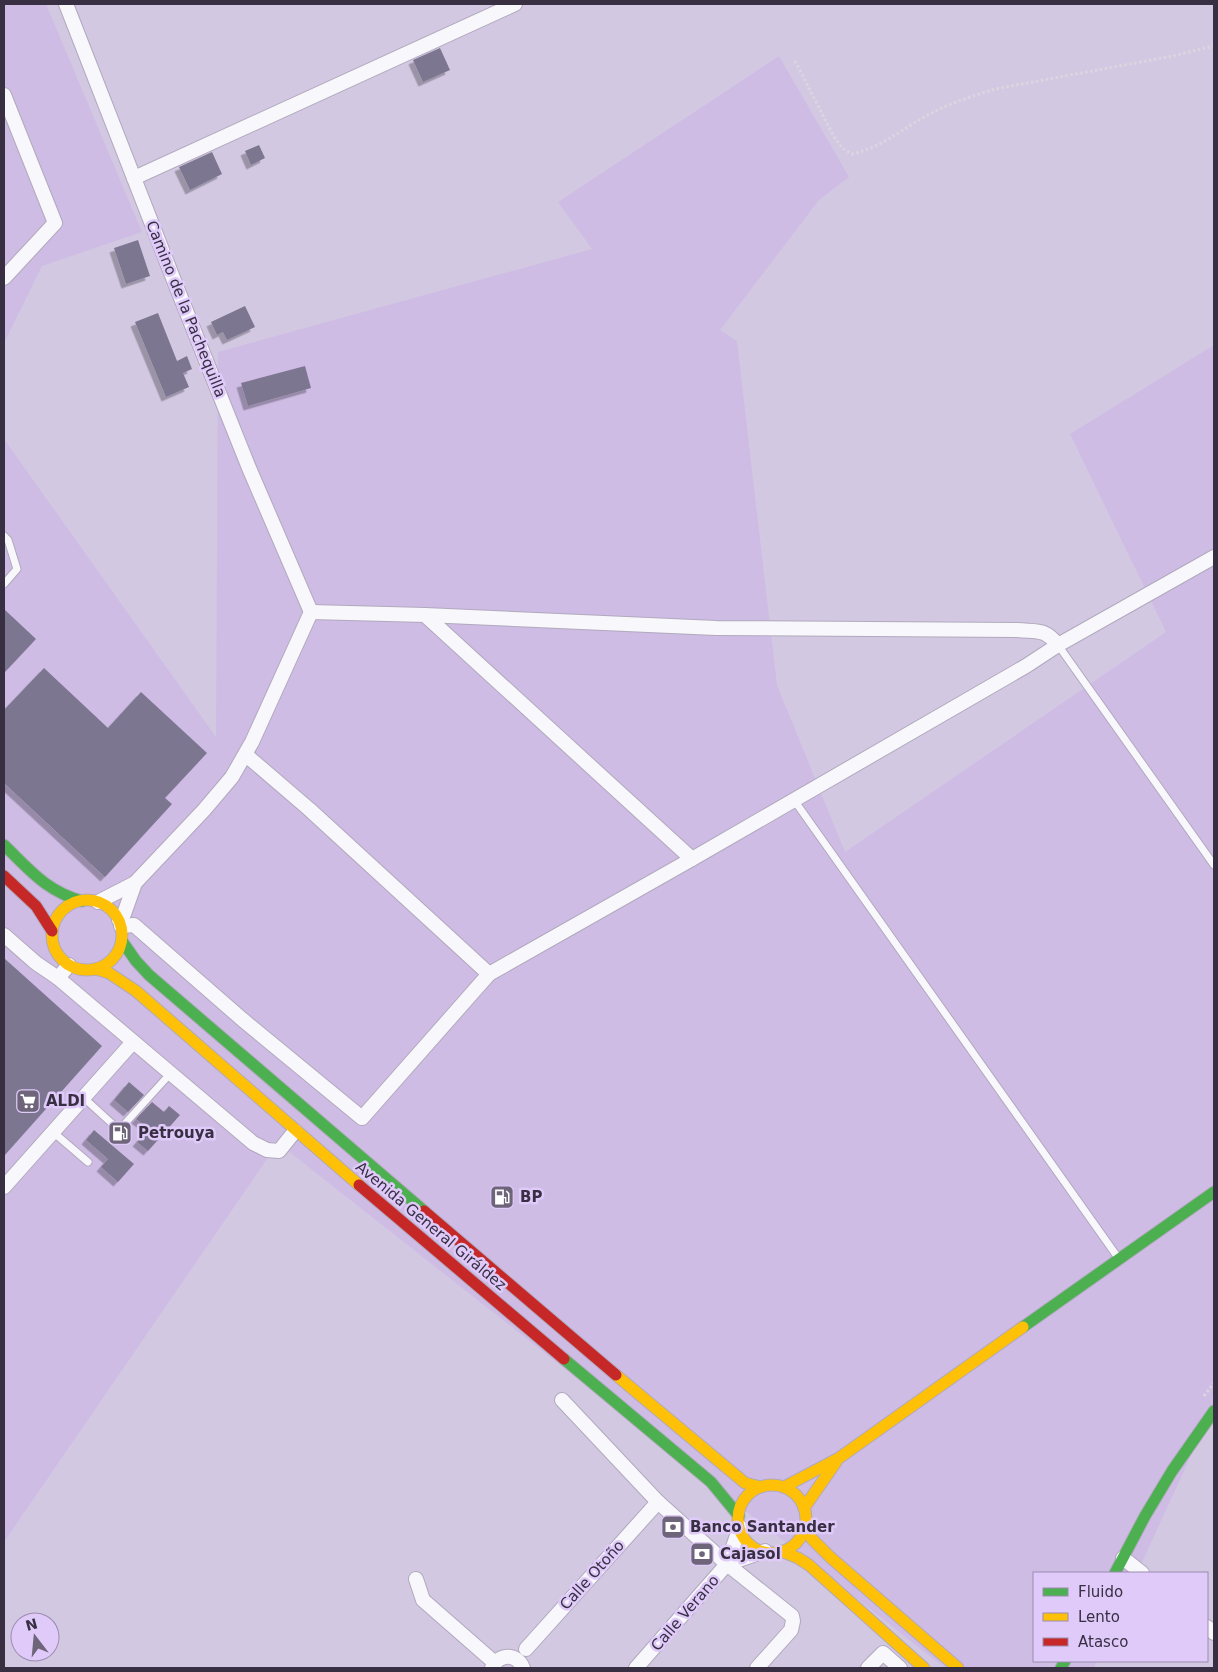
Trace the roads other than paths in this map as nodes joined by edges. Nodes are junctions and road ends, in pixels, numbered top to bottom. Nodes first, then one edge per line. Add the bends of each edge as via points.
1 (66, 4) edge
2 (515, 4) edge
3 (4, 95) edge
4 (8, 117) edge
5 (134, 178) junction
6 (4, 278) edge
7 (4, 536) edge
8 (1214, 557) edge
9 (4, 584) edge
10 (311, 612) junction
11 (425, 615) junction
12 (1058, 645) junction
13 (246, 755) junction
14 (794, 800) junction
15 (4, 846) edge
16 (692, 860) junction
17 (1214, 865) edge
18 (5, 880) edge
19 (135, 883) junction
20 (82, 901) junction
21 (98, 902) junction
22 (125, 924) junction
23 (52, 931) junction
24 (4, 935) edge
25 (122, 941) junction
26 (69, 965) junction
27 (96, 969) junction
28 (489, 974) junction
29 (58, 978) junction
30 (133, 1042) junction
31 (170, 1074) junction
32 (84, 1098) junction
33 (295, 1131) junction
34 (53, 1132) junction
35 (88, 1162) dead end
36 (4, 1188) edge
37 (1214, 1192) edge
38 (1120, 1260) junction
39 (562, 1400) dead end
40 (1214, 1411) edge
41 (1214, 1431) edge
42 (1188, 1449) junction
43 (839, 1458) junction
44 (762, 1487) junction
45 (784, 1487) junction
46 (658, 1502) junction
47 (804, 1508) junction
48 (739, 1522) junction
49 (805, 1526) junction
50 (765, 1551) junction
51 (781, 1551) junction
52 (1123, 1558) junction
53 (727, 1564) junction
54 (1116, 1572) edge
55 (1141, 1572) edge
56 (416, 1579) dead end
57 (519, 1664) edge
58 (493, 1665) edge
59 (636, 1668) edge
60 (758, 1668) edge
61 (868, 1668) edge
62 (900, 1668) edge
63 (924, 1668) edge
64 (958, 1668) edge

1 - 5 street, Camino de la Pachequilla
2 - 5 street
3 - 4 street
4 - 6 street via 55,223
5 - 10 street, Camino de la Pachequilla
7 - 9 lane via 17,569
8 - 12 street
10 - 11 street
10 - 13 street
11 - 12 street via 716,628 1017,630 1044,632
11 - 16 street
12 - 14 street
12 - 17 lane
13 - 19 street via 223,788
13 - 28 street
14 - 16 street
14 - 38 lane
15 - 20 main road via 52,888 64,896
16 - 28 street
18 - 23 main road via 36,906
19 - 21 street
19 - 22 street via 124,914
20 - 21 main road
20 - 23 main road via 62,911
21 - 22 main road
22 - 25 main road
22 - 28 street via 362,1118
23 - 26 main road via 55,949
24 - 29 street
25 - 27 main road via 112,960
25 - 44 main road, Avenida General Giráldez via 150,975 386,1179 725,1467 745,1483
26 - 27 main road via 81,970
26 - 29 street
27 - 33 main road, Avenida General Giráldez via 109,973 136,991
29 - 30 street
30 - 31 street
30 - 32 street
31 - 32 lane via 119,1130
31 - 33 street via 253,1143 267,1150 279,1151
32 - 34 street
33 - 48 main road, Avenida General Giráldez via 711,1482
34 - 35 lane
34 - 36 street
37 - 38 main road
38 - 43 main road
39 - 46 street
40 - 42 main road
41 - 42 main road
42 - 52 main road via 1145,1516
43 - 45 main road
43 - 47 main road
44 - 45 main road
44 - 48 main road via 747,1497 741,1506
45 - 47 main road via 796,1495
46 - 53 street
46 - 57 street, Calle Otoño via 526,1649
47 - 49 main road
48 - 50 main road via 748,1541
48 - 53 street, Calle Verano
49 - 51 main road via 795,1543
49 - 64 main road via 812,1539 830,1557
50 - 51 main road
50 - 53 street
51 - 63 main road via 816,1571
52 - 54 main road
52 - 55 street
53 - 59 street, Calle Verano
53 - 60 street via 792,1616 791,1630
56 - 58 street via 422,1600
57 - 58 street via 503,1657
61 - 62 street via 883,1653

